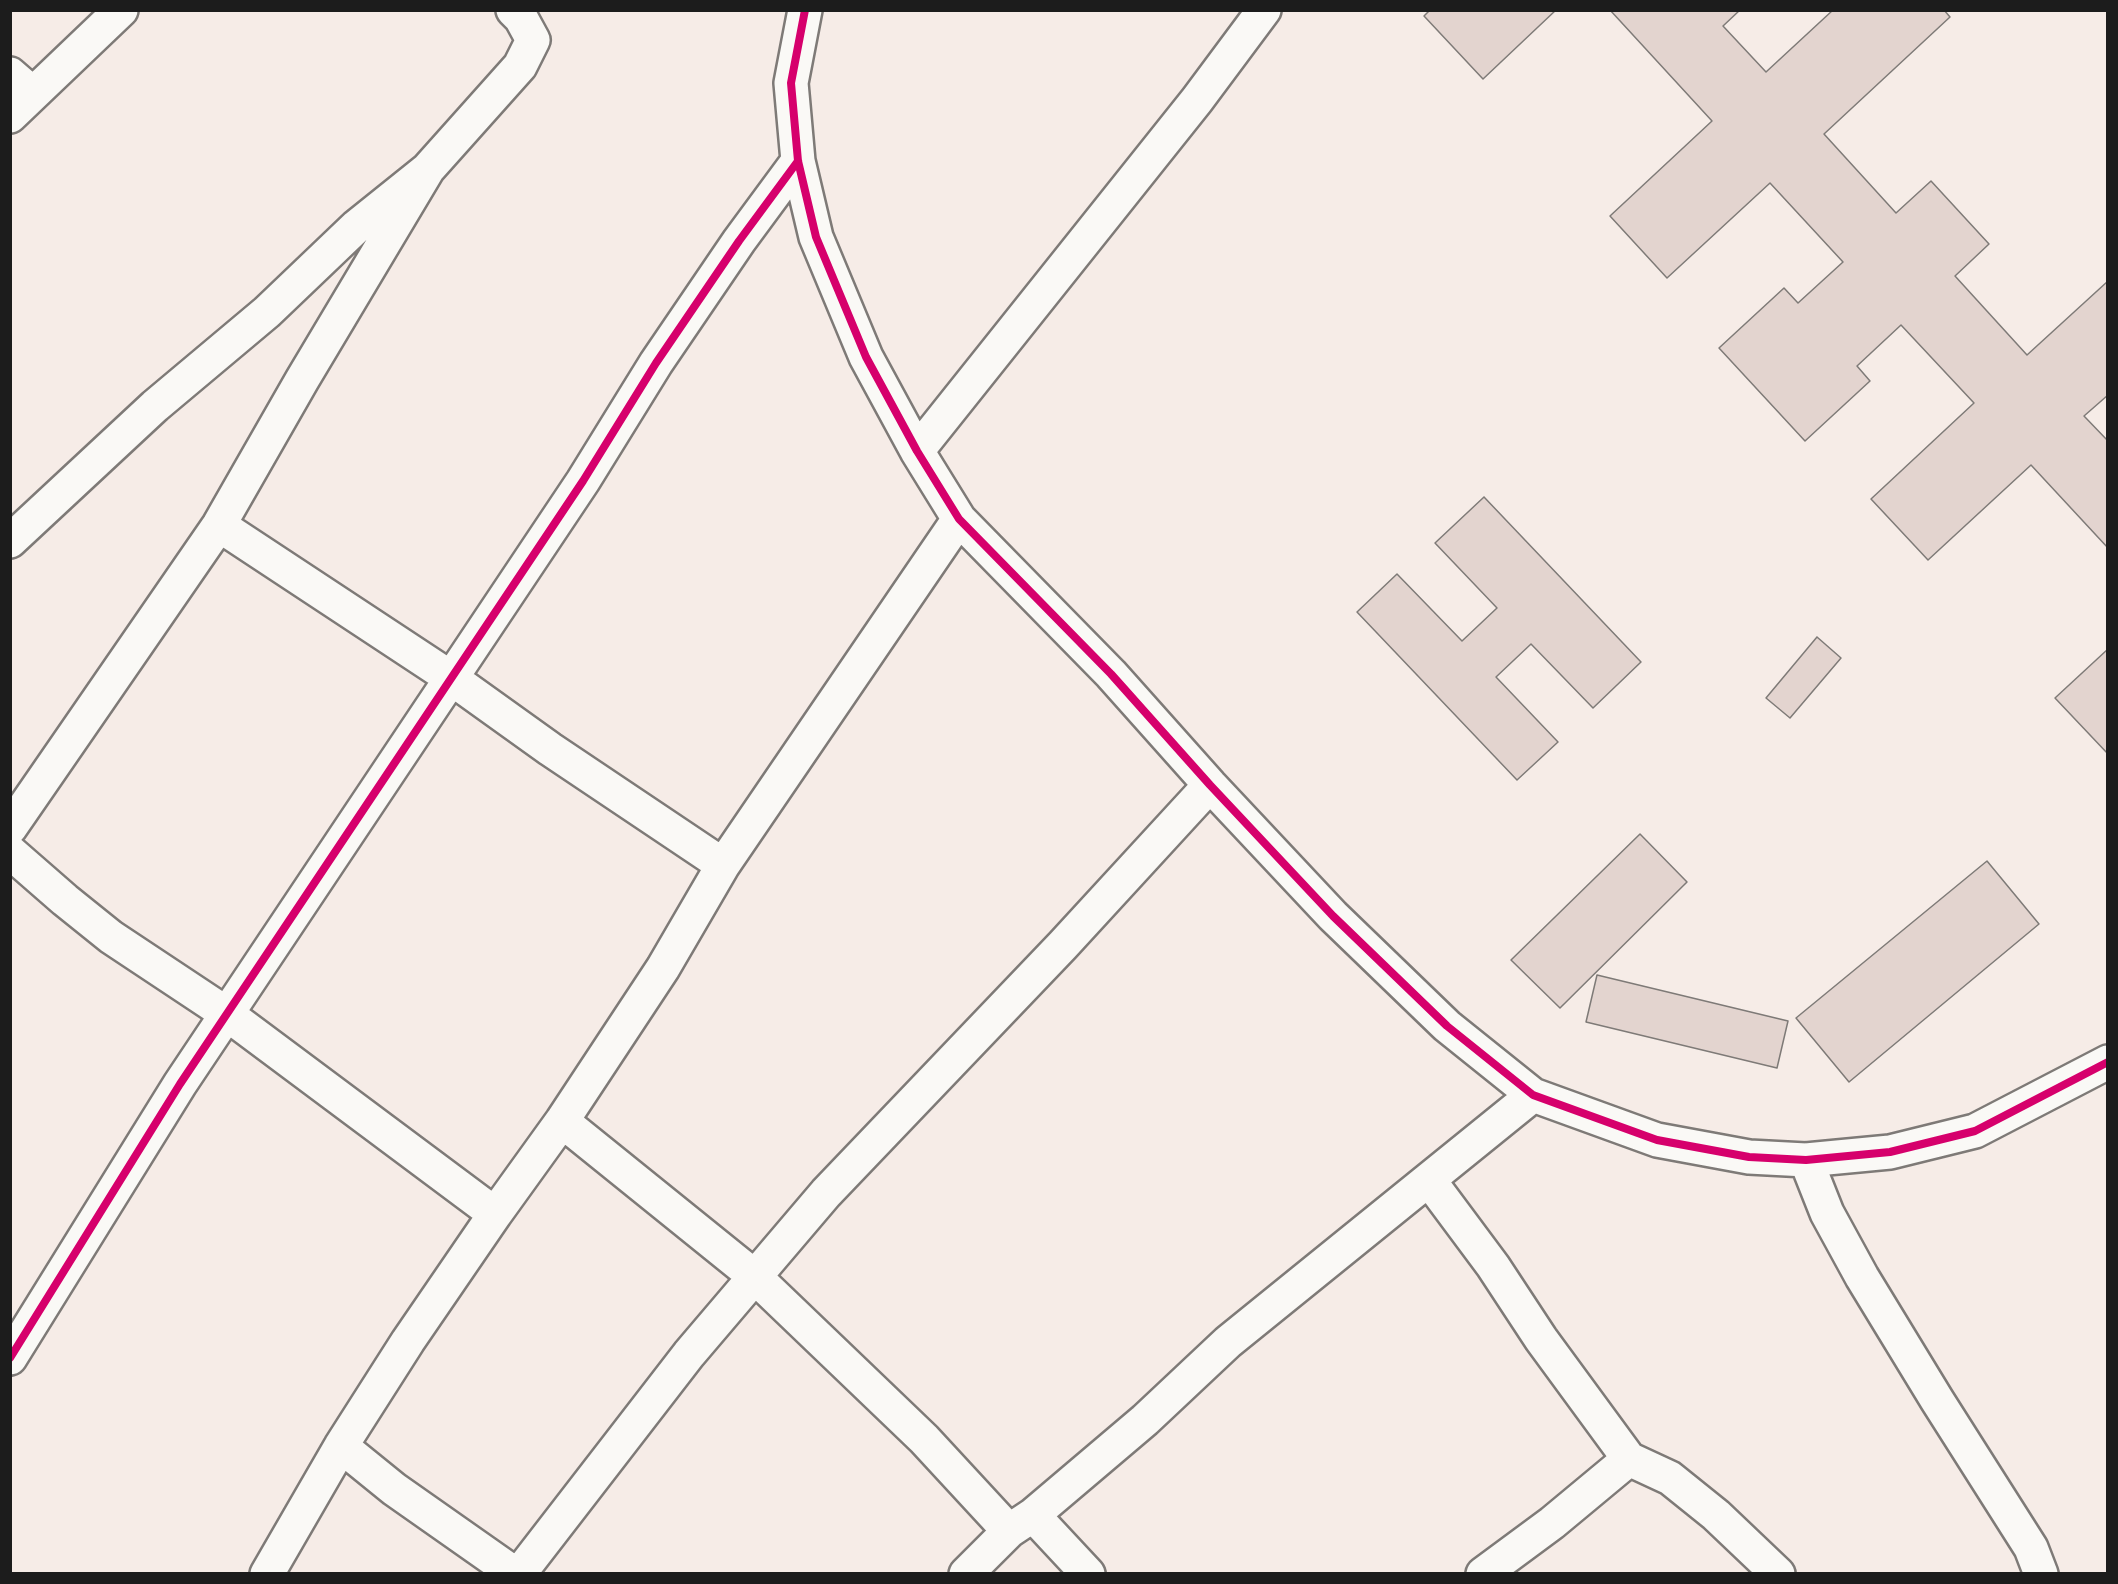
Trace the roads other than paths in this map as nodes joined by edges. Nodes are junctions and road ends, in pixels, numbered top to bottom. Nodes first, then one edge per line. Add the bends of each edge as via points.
1 (121, 10) edge
2 (513, 10) edge
3 (806, 10) edge
4 (1264, 10) edge
5 (18, 95) edge
6 (798, 161) junction
7 (428, 169) junction
8 (917, 451) junction
9 (959, 519) junction
10 (219, 525) junction
11 (10, 541) edge
12 (450, 678) junction
13 (1210, 785) junction
14 (10, 828) edge
15 (10, 852) edge
16 (723, 865) junction
17 (227, 1014) junction
18 (2108, 1062) edge
19 (1533, 1095) junction
20 (562, 1121) junction
21 (1806, 1160) junction
22 (1429, 1180) junction
23 (495, 1214) junction
24 (754, 1276) junction
25 (10, 1358) edge
26 (341, 1446) junction
27 (1629, 1459) junction
28 (1021, 1523) junction
29 (267, 1574) edge
30 (517, 1574) edge
31 (966, 1574) edge
32 (1088, 1574) edge
33 (1483, 1574) edge
34 (1778, 1574) edge
35 (2041, 1574) edge

1 - 5 street
2 - 7 street via 533,40 520,66
3 - 6 street via 791,83
4 - 8 street
6 - 8 street via 816,237 866,357
6 - 12 street via 656,363 583,481
7 - 10 street
7 - 11 street via 357,226 267,312 155,406
8 - 9 street
9 - 13 street via 1111,674
9 - 16 street
10 - 12 street
10 - 14 street
12 - 16 street
12 - 17 street
13 - 19 street via 1333,916 1446,1026
13 - 24 street via 834,1185
15 - 17 street via 111,937
16 - 20 street via 663,968
17 - 23 street
17 - 25 street
18 - 21 street via 1975,1131 1890,1152
19 - 21 street via 1657,1140 1749,1156
19 - 22 street
20 - 23 street
20 - 24 street
21 - 35 street via 1827,1213 1862,1277 2031,1548
22 - 27 street
22 - 28 street via 1228,1342 1145,1420
23 - 26 street
24 - 28 street via 924,1439
24 - 30 street
26 - 29 street
26 - 30 street via 394,1489
27 - 33 street
27 - 34 street via 1670,1478
28 - 31 street
28 - 32 street

